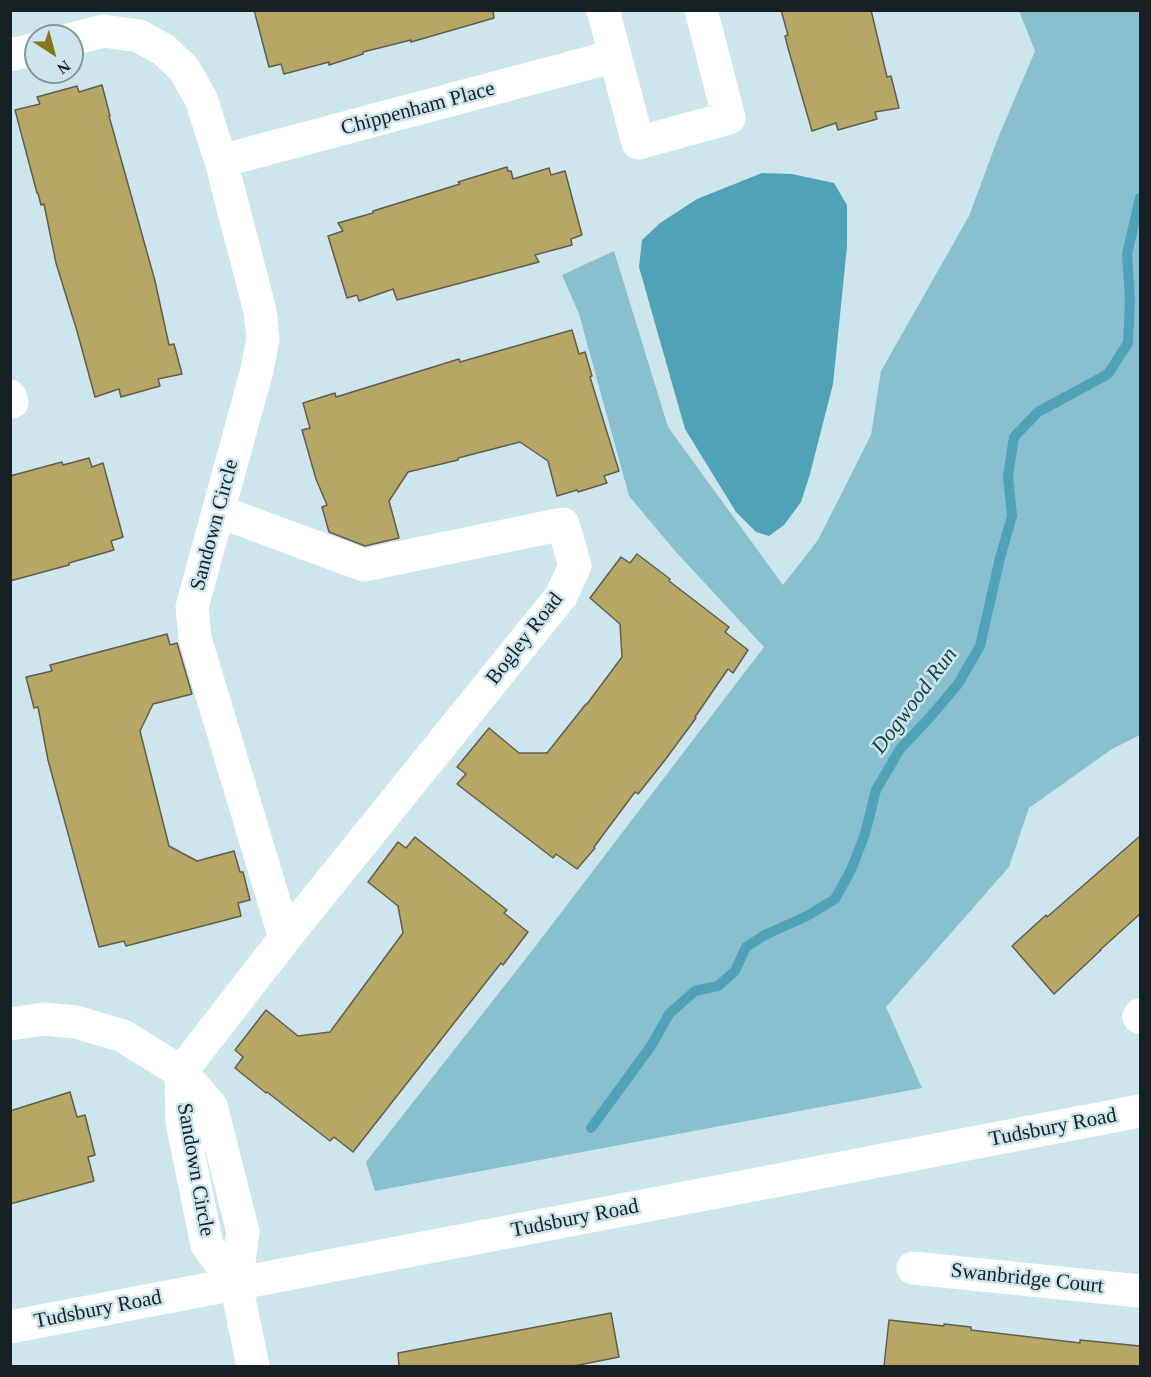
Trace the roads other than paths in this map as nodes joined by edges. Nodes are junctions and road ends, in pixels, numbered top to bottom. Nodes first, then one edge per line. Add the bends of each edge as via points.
1 (603, 10) edge
2 (701, 10) edge
3 (84, 36) edge
4 (615, 56) junction
5 (221, 161) junction
6 (10, 396) edge
7 (10, 402) edge
8 (218, 512) junction
9 (285, 938) junction
10 (10, 1024) edge
11 (181, 1072) junction
12 (1140, 1111) edge
13 (226, 1166) junction
14 (192, 1174) junction
15 (913, 1268) dead end
16 (236, 1284) junction
17 (1140, 1291) edge
18 (10, 1327) edge
19 (253, 1366) edge

1 - 4 street
2 - 4 street via 729,118 638,143
3 - 5 street, Sandown Circle via 104,31 139,36 164,50 184,69 201,99
4 - 5 street, Chippenham Place
5 - 8 street, Sandown Circle via 260,311 263,339
6 - 7 street
8 - 9 street, Sandown Circle via 192,607 195,638
8 - 9 street, Bogley Road via 364,566 563,524 575,566 561,596
9 - 11 street
10 - 11 street via 44,1018 76,1022 123,1036
11 - 13 street, Sandown Circle via 211,1106
11 - 14 street, Sandown Circle via 182,1122
12 - 16 street, Tudsbury Road
13 - 14 street
13 - 16 street, Sandown Circle via 243,1232
14 - 16 street, Sandown Circle via 207,1245
15 - 17 street, Swanbridge Court
16 - 18 street, Tudsbury Road
16 - 19 street

